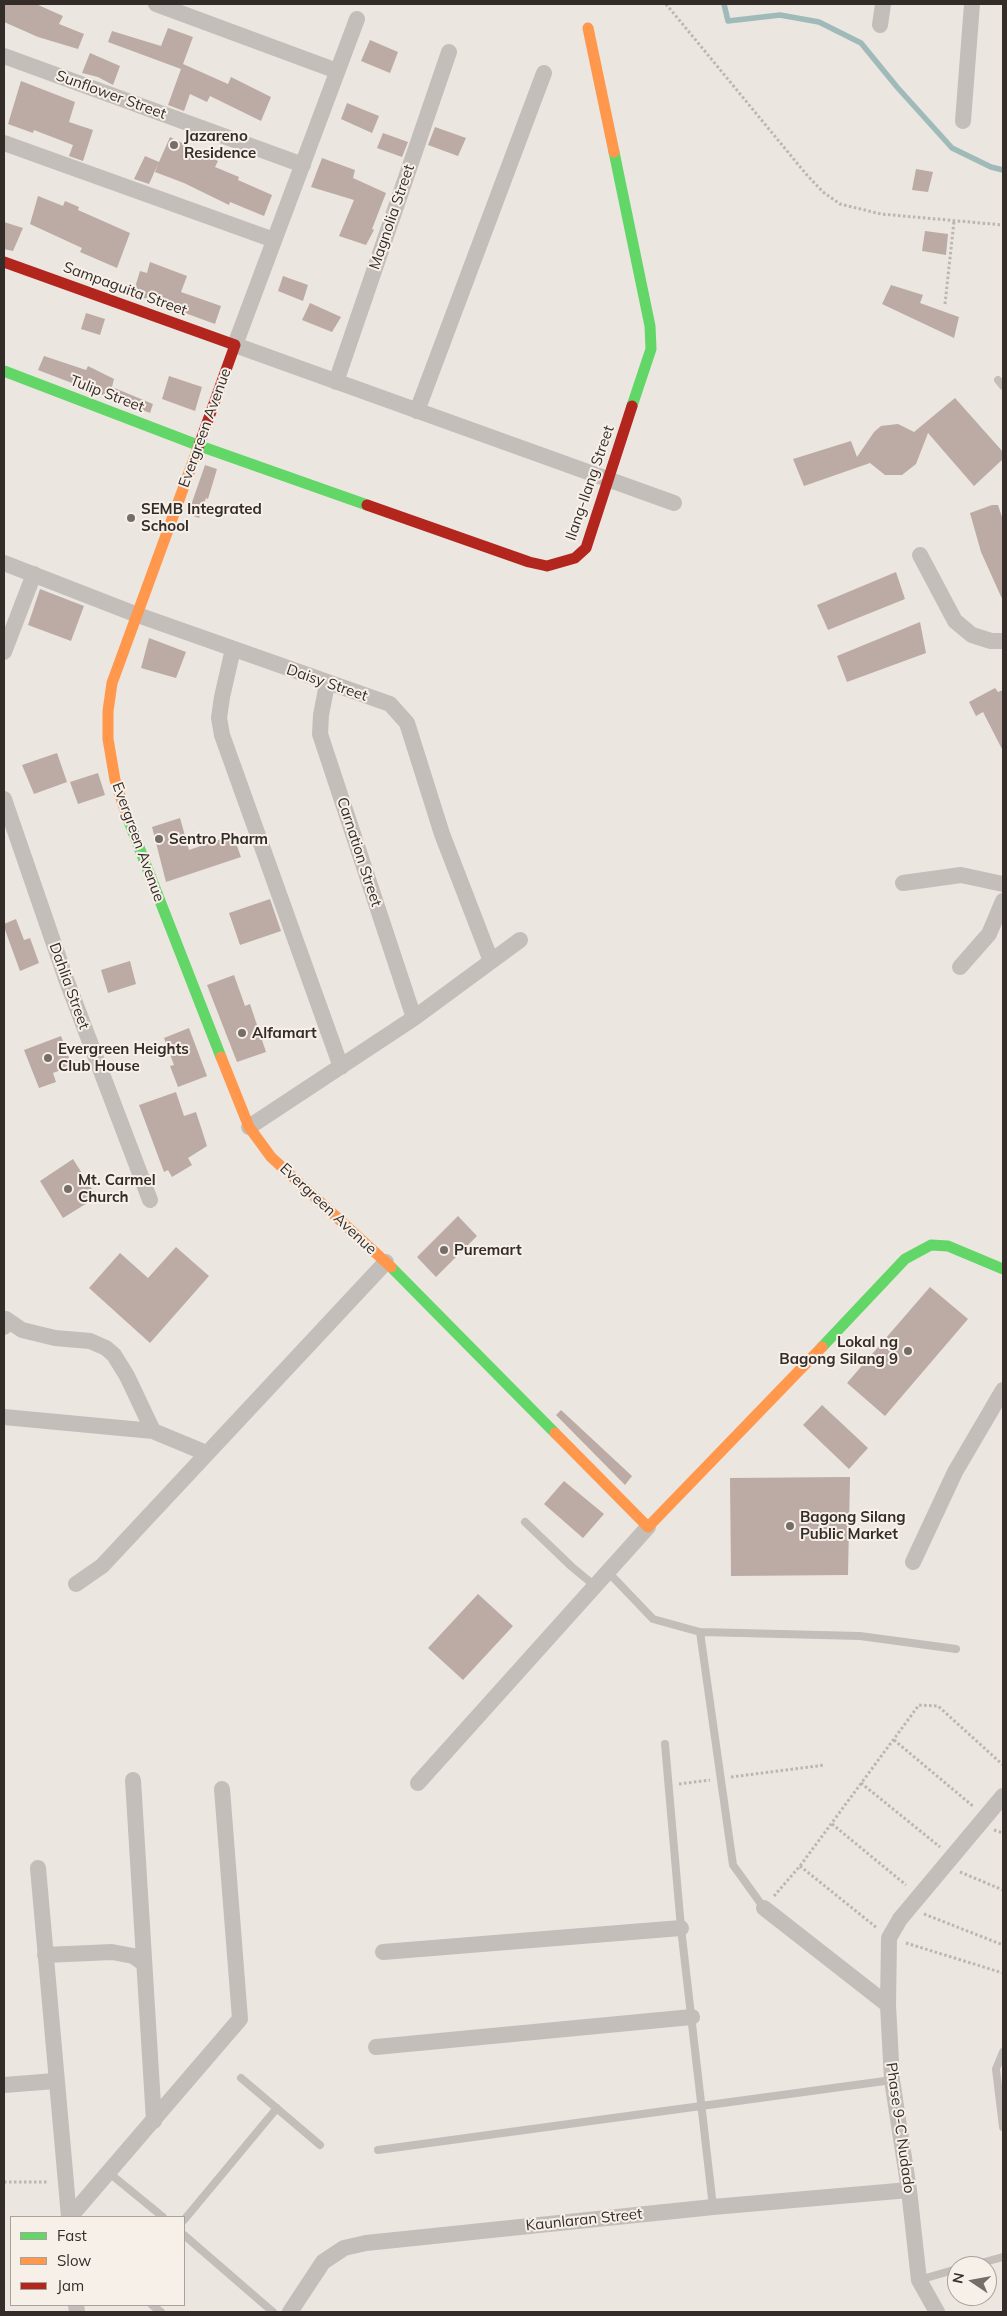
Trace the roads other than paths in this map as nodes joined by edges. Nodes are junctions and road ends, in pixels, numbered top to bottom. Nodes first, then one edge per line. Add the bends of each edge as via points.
1 (156, 4) edge
2 (882, 4) edge
3 (972, 4) edge
4 (357, 19) dead end
5 (880, 25) dead end
6 (588, 28) dead end
7 (449, 52) dead end
8 (4, 56) edge
9 (338, 71) junction
10 (544, 73) dead end
11 (963, 121) dead end
12 (4, 143) edge
13 (302, 165) junction
14 (274, 240) junction
15 (4, 262) edge
16 (235, 346) junction
17 (4, 371) edge
18 (336, 382) junction
19 (417, 411) junction
20 (200, 446) junction
21 (607, 479) junction
22 (674, 503) dead end
23 (920, 555) dead end
24 (4, 563) edge
25 (34, 574) junction
26 (136, 614) junction
27 (1003, 642) edge
28 (233, 649) junction
29 (4, 652) edge
30 (328, 684) junction
31 (4, 799) edge
32 (903, 883) dead end
33 (1003, 884) edge
34 (1003, 901) edge
35 (520, 940) dead end
36 (490, 961) junction
37 (960, 967) dead end
38 (414, 1018) junction
39 (341, 1067) junction
40 (249, 1127) junction
41 (150, 1200) dead end
42 (386, 1262) junction
43 (1003, 1269) edge
44 (4, 1321) edge
45 (1003, 1390) edge
46 (4, 1417) edge
47 (153, 1431) junction
48 (206, 1452) junction
49 (525, 1522) dead end
50 (648, 1527) junction
51 (913, 1562) dead end
52 (608, 1572) junction
53 (76, 1584) dead end
54 (595, 1586) junction
55 (700, 1632) junction
56 (956, 1649) dead end
57 (665, 1744) dead end
58 (133, 1780) dead end
59 (418, 1783) dead end
60 (222, 1789) dead end
61 (1003, 1796) edge
62 (38, 1868) dead end
63 (764, 1908) joint
64 (681, 1928) junction
65 (383, 1952) dead end
66 (45, 1956) junction
67 (143, 1963) junction
68 (888, 2005) junction
69 (692, 2017) junction
70 (376, 2047) dead end
71 (1003, 2052) edge
72 (241, 2078) dead end
73 (892, 2080) junction
74 (55, 2081) junction
75 (4, 2085) edge
76 (702, 2106) junction
77 (277, 2108) junction
78 (154, 2121) junction
79 (1003, 2127) edge
80 (320, 2145) dead end
81 (378, 2150) dead end
82 (108, 2172) junction
83 (909, 2190) junction
84 (713, 2207) junction
85 (70, 2216) edge
86 (71, 2216) edge
87 (162, 2216) edge
88 (185, 2219) edge
89 (185, 2236) edge
90 (947, 2272) edge
91 (919, 2280) junction
92 (273, 2312) edge
93 (290, 2312) edge
94 (937, 2312) edge

1 - 9 street
2 - 5 street
3 - 11 street
4 - 9 street, Evergreen Avenue
6 - 21 street, Ilang-Ilang Street via 650,326 652,349
7 - 18 street, Magnolia Street
8 - 13 street, Sunflower Street
9 - 13 street, Evergreen Avenue
10 - 19 street
12 - 14 street
13 - 14 street, Evergreen Avenue
14 - 16 street, Evergreen Avenue
15 - 16 street, Sampaguita Street
16 - 18 street
16 - 20 street, Evergreen Avenue
17 - 20 street, Tulip Street
18 - 19 street
19 - 21 street
20 - 21 street, Ilang-Ilang Street via 547,566 576,558 586,548
20 - 26 street, Evergreen Avenue
21 - 22 street
23 - 27 street via 955,621 972,635
24 - 25 street, Daisy Street
25 - 26 street, Daisy Street
25 - 29 street
26 - 28 street, Daisy Street
26 - 40 street, Evergreen Avenue via 112,683 108,711 108,739 115,780
28 - 30 street, Daisy Street
28 - 39 street via 219,718 222,735
30 - 36 street, Daisy Street via 390,704 408,723 442,834
30 - 38 street, Carnation Street via 320,734
31 - 41 street, Dahlia Street via 66,979
32 - 33 street via 961,875
34 - 37 street via 989,934
35 - 36 street
36 - 38 street
38 - 39 street
39 - 40 street
40 - 42 street, Evergreen Avenue via 271,1157
42 - 48 street
42 - 50 street, Evergreen Avenue
43 - 50 street via 939,1245 931,1245 905,1259
44 - 47 street via 22,1330 55,1338 90,1341 106,1348 127,1376
45 - 51 street via 955,1472
46 - 47 street
47 - 48 street
48 - 53 street via 102,1566
49 - 54 lane
50 - 52 street
52 - 54 street
52 - 55 lane via 653,1619
54 - 59 street
55 - 56 lane via 860,1636
55 - 63 lane via 733,1865
57 - 64 lane
58 - 67 street
60 - 78 street via 240,2020
61 - 68 street, Phase 9-C Nudado via 889,1938
62 - 66 street
63 - 68 street
64 - 65 street
64 - 69 lane
66 - 67 street via 112,1952 133,1956
66 - 74 street
67 - 78 street
68 - 73 street, Phase 9-C Nudado
69 - 70 street
69 - 76 lane
71 - 79 lane via 996,2069
72 - 77 lane
73 - 76 lane
73 - 83 street, Phase 9-C Nudado
74 - 75 street
74 - 85 street
76 - 81 lane
76 - 84 lane
77 - 80 lane
77 - 88 lane
78 - 82 street
82 - 86 street
82 - 87 lane
83 - 84 street, Kaunlaran Street
83 - 91 street, Phase 9-C Nudado
84 - 93 street, Kaunlaran Street via 366,2243 344,2248 323,2262
89 - 92 lane
90 - 91 lane
91 - 94 street, Phase 9-C Nudado

